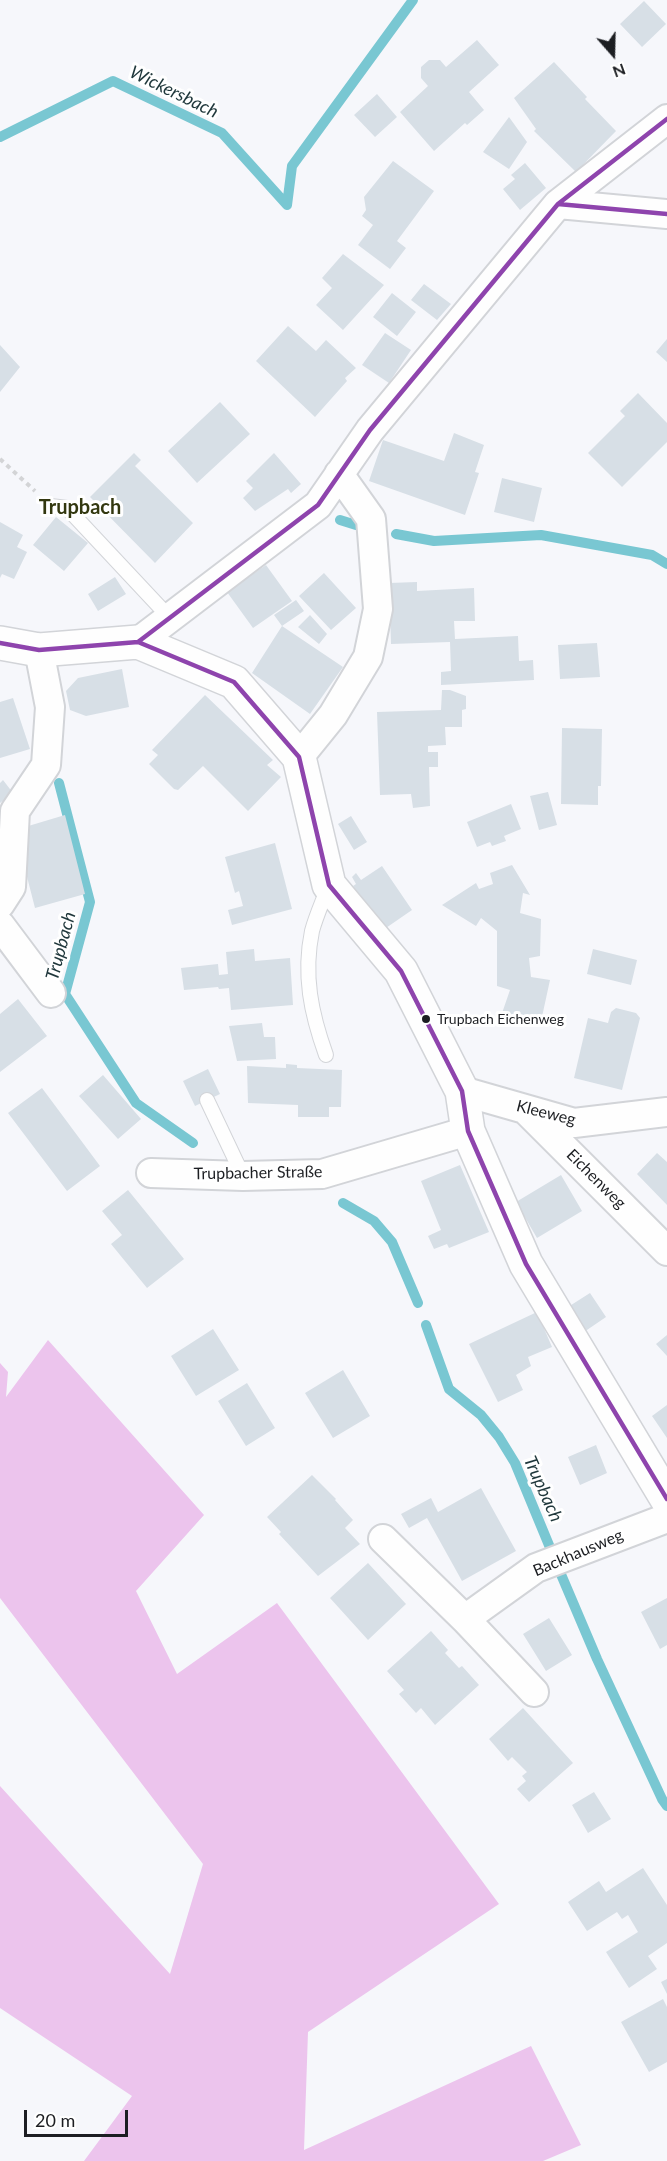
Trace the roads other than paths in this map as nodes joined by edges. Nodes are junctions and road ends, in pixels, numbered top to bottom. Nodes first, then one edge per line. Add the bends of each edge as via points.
1 (667, 119) edge
2 (558, 204) junction
3 (667, 214) edge
4 (339, 474) junction
5 (51, 506) road end
6 (170, 618) junction
7 (138, 642) junction
8 (0, 643) edge
9 (39, 650) junction
10 (299, 757) junction
11 (329, 885) junction
12 (0, 904) edge
13 (0, 925) edge
14 (51, 993) dead end
15 (326, 1055) dead end
16 (462, 1091) junction
17 (207, 1100) dead end
18 (524, 1108) junction
19 (667, 1112) edge
20 (468, 1131) junction
21 (151, 1173) dead end
22 (243, 1176) junction
23 (667, 1251) edge
24 (667, 1499) edge
25 (667, 1518) edge
26 (383, 1539) dead end
27 (465, 1619) junction
28 (534, 1692) dead end

1 - 2 street
2 - 3 street
2 - 4 street via 370,430
4 - 6 street via 318,505
4 - 10 street via 371,519 378,609 368,657 333,715
5 - 6 lane via 67,508
6 - 7 street
7 - 9 street
7 - 10 street via 234,682
8 - 9 street
9 - 12 street via 50,707 46,765 15,811 11,887
10 - 11 street
11 - 15 lane via 312,930 308,982 315,1024
11 - 16 street via 401,971
13 - 14 street
16 - 18 street, Kleeweg
16 - 20 street
17 - 22 lane
18 - 19 street, Kleeweg via 574,1123
18 - 23 street, Eichenweg
20 - 22 street, Trupbacher Straße via 322,1174
20 - 24 street via 526,1264
21 - 22 street, Trupbacher Straße
25 - 27 street, Backhausweg via 536,1568
26 - 27 street
27 - 28 street

